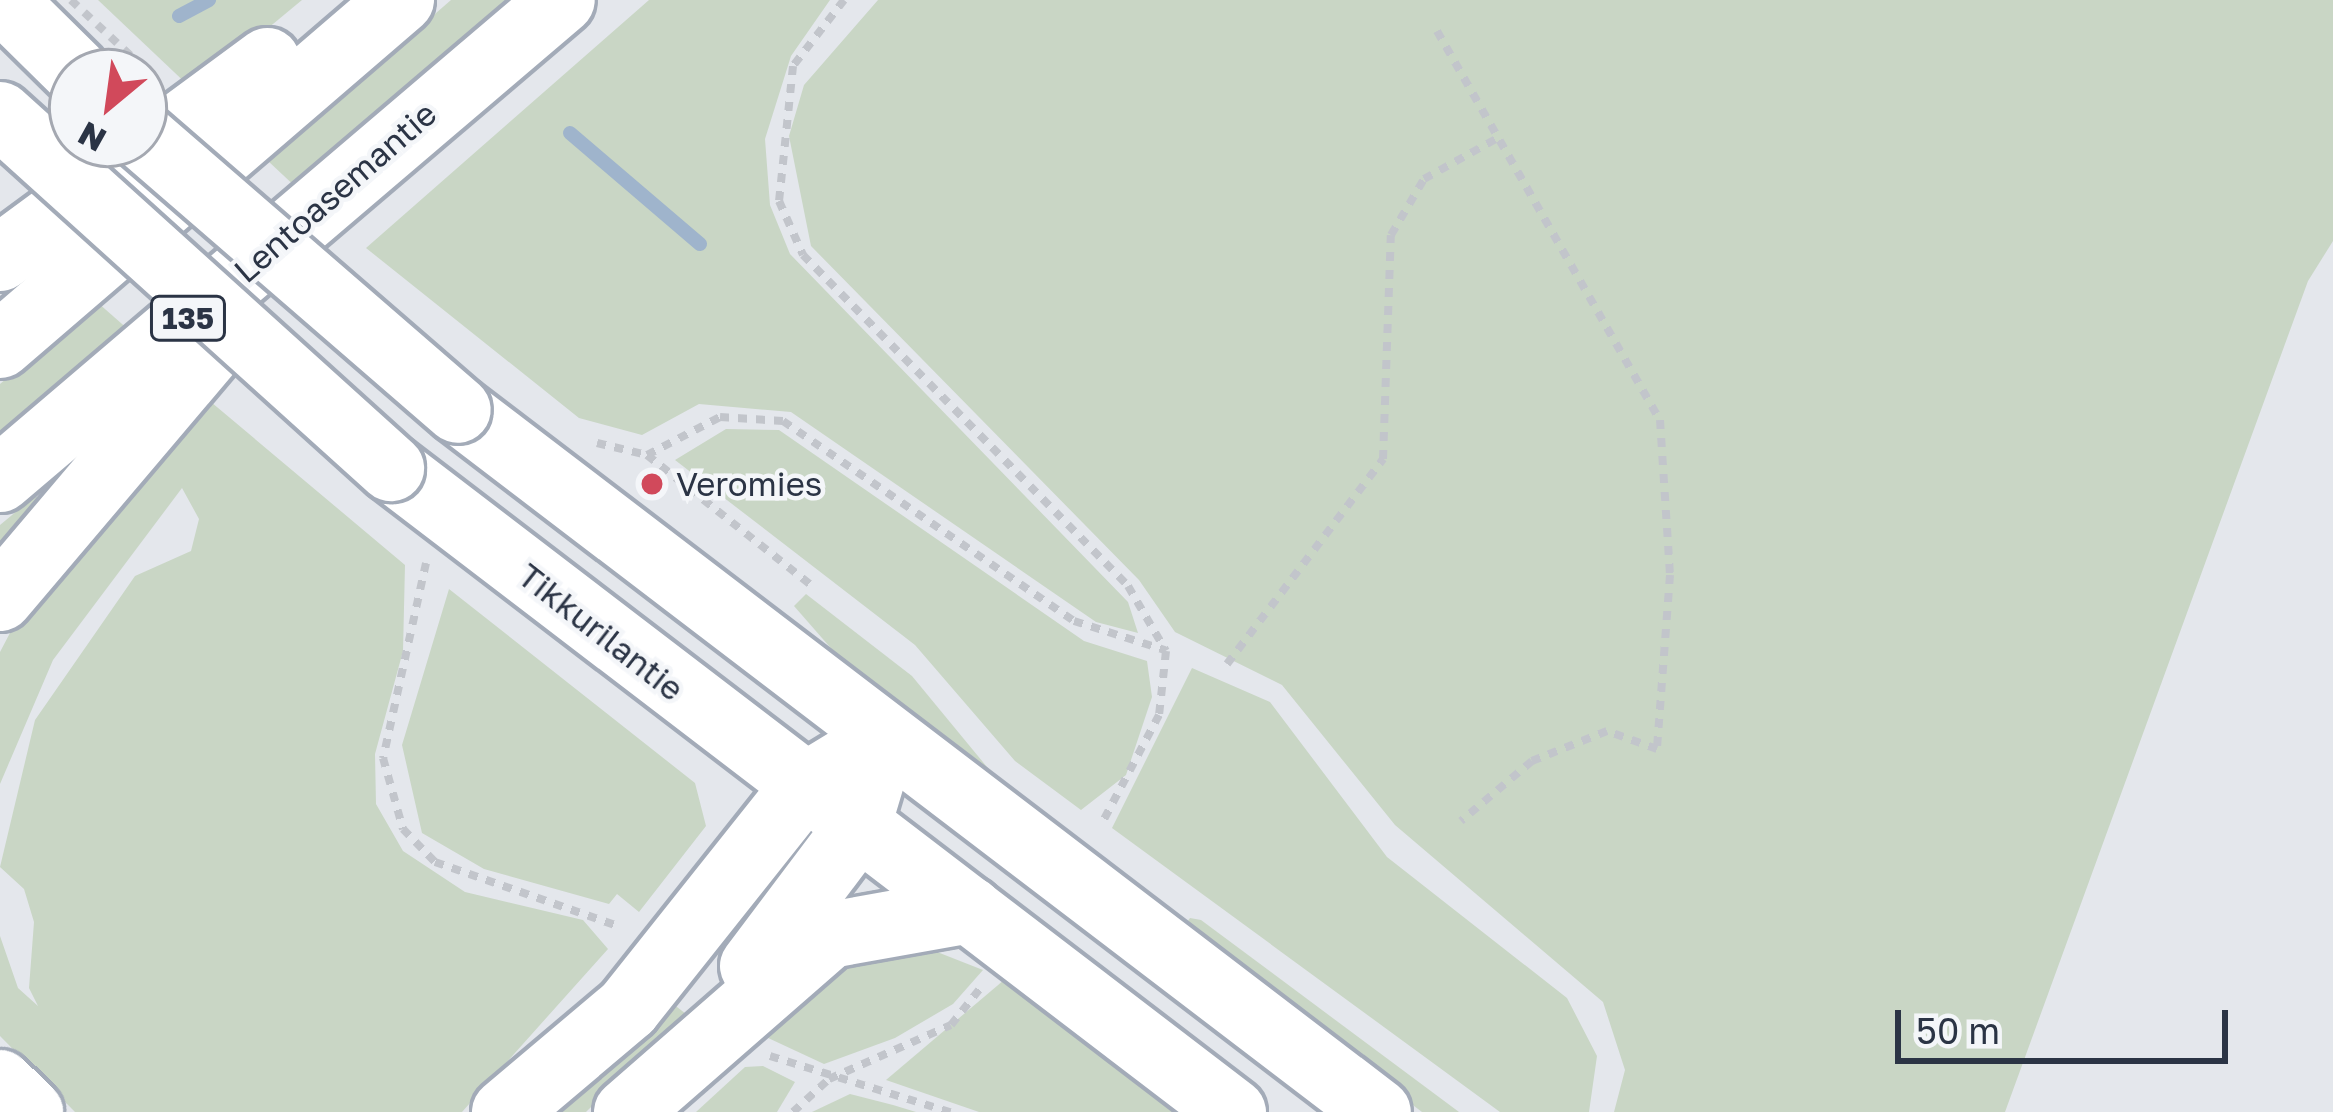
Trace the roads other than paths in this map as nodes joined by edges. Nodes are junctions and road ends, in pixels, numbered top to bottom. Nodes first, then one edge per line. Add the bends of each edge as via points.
1 (353, 0) edge
2 (401, 0) edge
3 (562, 0) edge
4 (7, 4) edge
5 (52, 48) edge
6 (0, 115) edge
7 (377, 157) junction
8 (168, 159) edge
9 (0, 258) edge
10 (0, 345) edge
11 (0, 479) edge
12 (0, 598) edge
13 (884, 738) junction
14 (804, 787) junction
15 (857, 828) junction
16 (970, 910) junction
17 (683, 1058) junction
18 (0, 1083) edge
19 (30, 1112) edge
20 (505, 1112) edge
21 (628, 1112) edge
22 (1232, 1112) edge
23 (1378, 1112) edge

1 - 9 main road
2 - 10 main road
3 - 7 main road, Lentoasemantie / 135
4 - 5 main road
6 - 14 main road, Tikkurilantie, bridge via 391,468
7 - 11 main road, Lentoasemantie / 135
7 - 12 main road
8 - 13 main road, bridge via 458,410
13 - 14 main road
13 - 15 main road
13 - 23 main road
14 - 15 main road, Tikkurilantie
14 - 20 main road via 628,1008
15 - 16 main road, Tikkurilantie
15 - 17 main road
16 - 17 main road via 830,934
16 - 22 main road, Tikkurilantie
17 - 21 main road
18 - 19 main road

